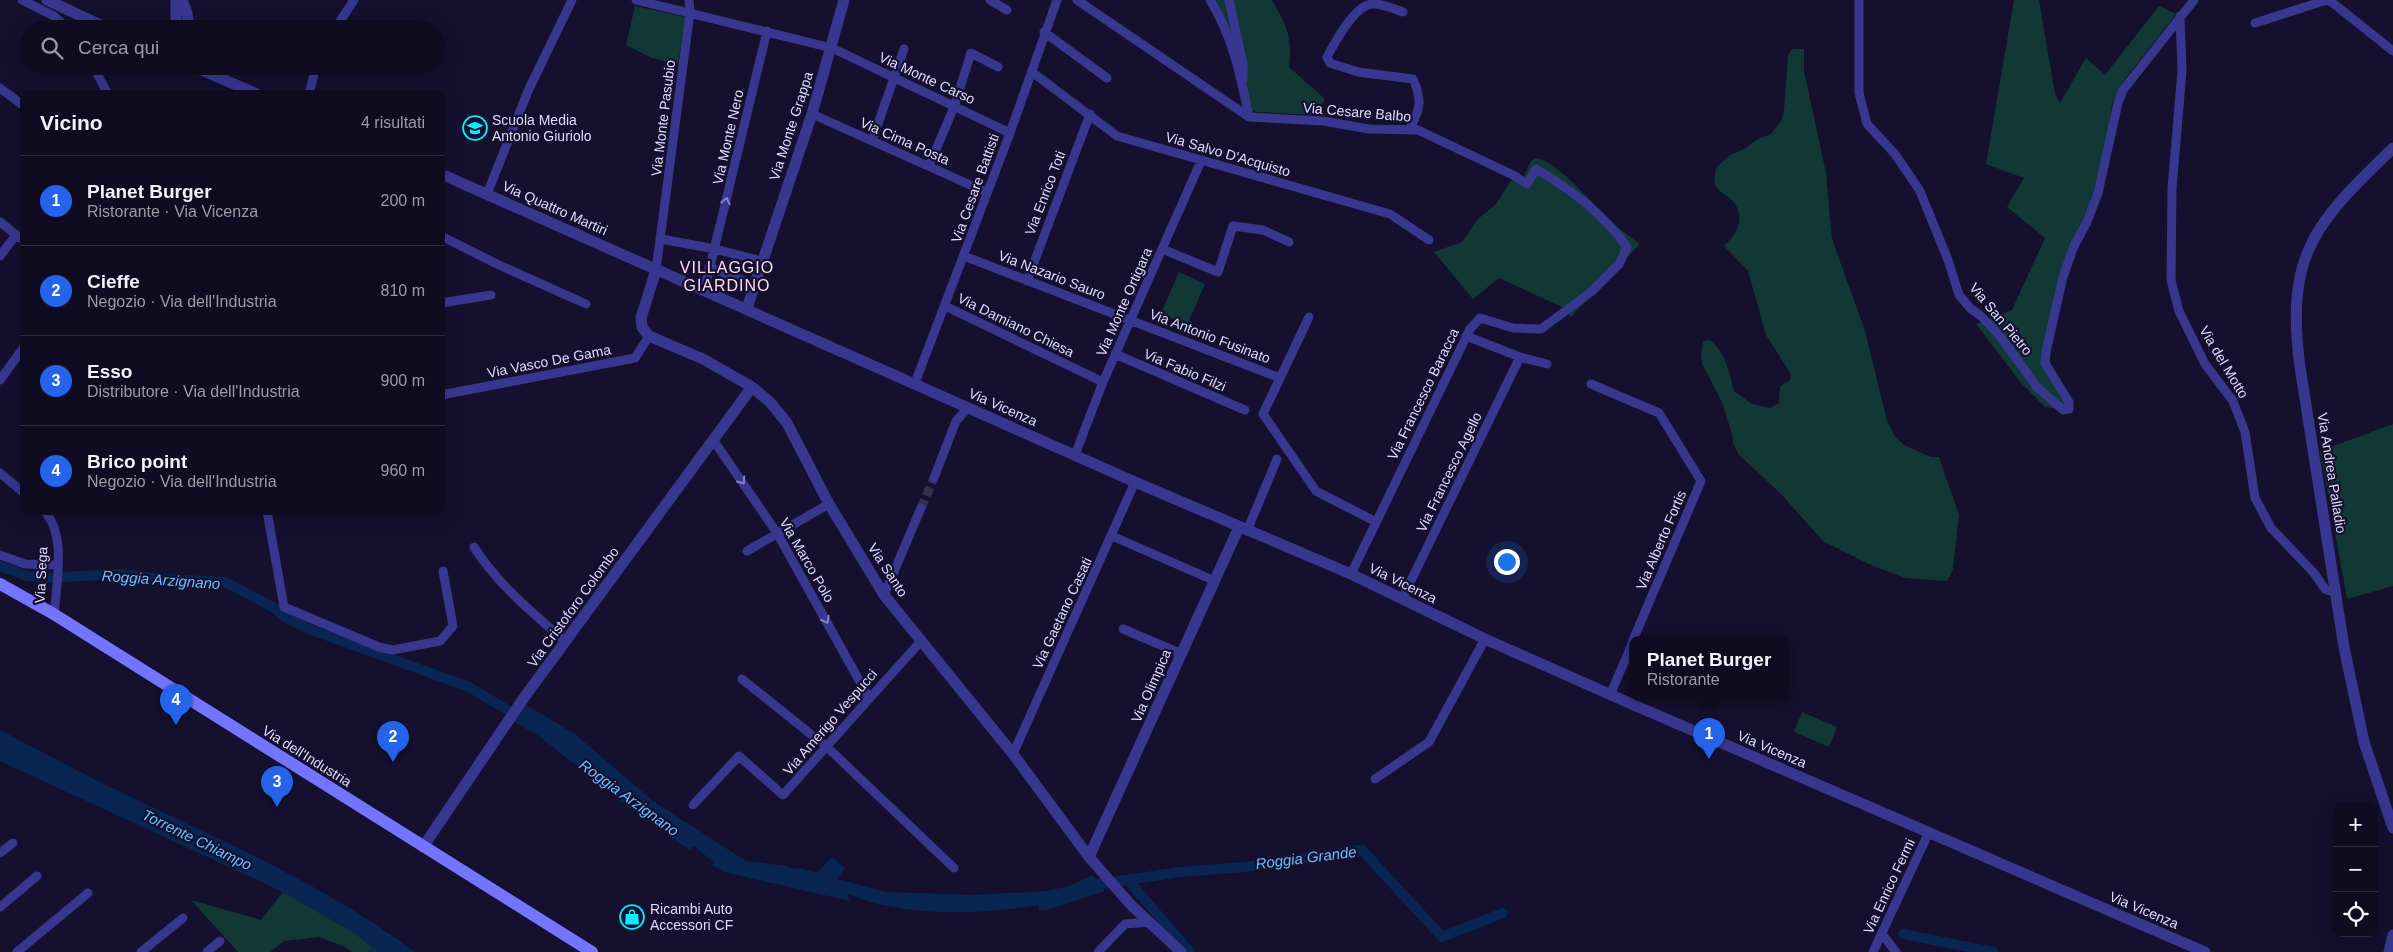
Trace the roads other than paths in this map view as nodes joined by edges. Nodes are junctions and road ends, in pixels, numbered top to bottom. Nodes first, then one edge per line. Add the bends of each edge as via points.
1 (22, 0) edge
2 (47, 0) edge
3 (176, 0) edge
4 (182, 0) edge
5 (354, 0) edge
6 (572, 0) edge
7 (636, 0) edge
8 (689, 0) edge
9 (844, 0) edge
10 (990, 0) edge
11 (1057, 0) edge
12 (1077, 0) edge
13 (1210, 0) edge
14 (1229, 0) edge
15 (1859, 0) edge
16 (2194, 0) edge
17 (2328, 0) edge
18 (1006, 10) dead end
19 (690, 12) junction
20 (1403, 12) dead end
21 (2180, 16) junction
22 (58, 20) edge
23 (90, 20) edge
24 (176, 20) edge
25 (188, 20) edge
26 (341, 20) edge
27 (2255, 22) dead end
28 (767, 31) junction
29 (1044, 32) junction
30 (832, 48) junction
31 (904, 49) dead end
32 (2393, 51) edge
33 (998, 67) dead end
34 (1032, 72) junction
35 (98, 75) edge
36 (215, 75) edge
37 (314, 75) edge
38 (894, 78) junction
39 (1107, 78) dead end
40 (1243, 86) junction
41 (0, 88) edge
42 (106, 90) edge
43 (248, 90) edge
44 (310, 90) edge
45 (20, 103) edge
46 (954, 107) junction
47 (812, 114) junction
48 (1090, 114) junction
49 (1249, 117) junction
50 (1409, 130) junction
51 (1010, 133) junction
52 (872, 141) junction
53 (2393, 148) edge
54 (1201, 161) junction
55 (929, 166) junction
56 (1513, 175) joint
57 (445, 176) edge
58 (986, 192) junction
59 (487, 194) junction
60 (0, 222) edge
61 (16, 235) junction
62 (20, 238) edge
63 (445, 238) edge
64 (661, 239) junction
65 (1429, 240) dead end
66 (1289, 242) dead end
67 (715, 249) junction
68 (1162, 250) junction
69 (0, 256) edge
70 (964, 256) junction
71 (762, 260) junction
72 (709, 267) junction
73 (656, 270) junction
74 (1027, 281) junction
75 (754, 285) junction
76 (704, 291) junction
77 (491, 295) dead end
78 (445, 302) edge
79 (586, 304) dead end
80 (944, 306) junction
81 (747, 308) junction
82 (1308, 317) dead end
83 (1131, 320) junction
84 (649, 336) junction
85 (1466, 336) junction
86 (20, 352) edge
87 (1115, 354) junction
88 (1520, 357) junction
89 (1547, 364) dead end
90 (1280, 378) junction
91 (0, 380) edge
92 (1103, 382) junction
93 (915, 383) junction
94 (1591, 384) dead end
95 (752, 388) junction
96 (445, 394) edge
97 (968, 408) junction
98 (1245, 410) dead end
99 (714, 441) junction
100 (1075, 455) junction
101 (1277, 459) dead end
102 (0, 472) edge
103 (934, 478) tunnel mouth
104 (1135, 482) junction
105 (20, 490) edge
106 (830, 504) junction
107 (921, 508) tunnel mouth
108 (47, 515) edge
109 (268, 515) edge
110 (1376, 522) junction
111 (1243, 529) junction
112 (777, 533) junction
113 (1112, 536) junction
114 (474, 547) dead end
115 (748, 551) dead end
116 (0, 554) edge
117 (57, 565) junction
118 (443, 571) dead end
119 (1351, 574) junction
120 (1215, 581) junction
121 (2, 586) edge
122 (2336, 593) junction
123 (884, 595) junction
124 (1402, 599) junction
125 (52, 613) junction
126 (1122, 629) dead end
127 (1635, 636) edge
128 (1485, 639) junction
129 (921, 641) junction
130 (566, 642) junction
131 (1629, 650) edge
132 (1182, 654) junction
133 (742, 679) dead end
134 (1610, 695) junction
135 (869, 698) junction
136 (828, 748) junction
137 (1013, 754) junction
138 (1375, 779) dead end
139 (693, 805) dead end
140 (2393, 828) edge
141 (1929, 832) junction
142 (13, 843) dead end
143 (423, 847) junction
144 (0, 853) edge
145 (1089, 857) junction
146 (954, 868) dead end
147 (37, 876) dead end
148 (88, 893) dead end
149 (1131, 905) junction
150 (0, 907) edge
151 (183, 918) dead end
152 (1150, 922) junction
153 (1125, 924) junction
154 (1882, 934) junction
155 (220, 941) dead end
156 (17, 952) edge
157 (141, 952) edge
158 (206, 952) edge
159 (592, 952) edge
160 (1098, 952) edge
161 (1180, 952) edge
162 (1874, 952) edge
163 (1896, 952) edge
164 (2205, 952) edge

1 - 22 street
2 - 23 street
3 - 24 street
4 - 25 street
5 - 26 street
6 - 59 street via 528,91
7 - 19 street, Via Monte Carso
8 - 19 street, Via Monte Pasubio
9 - 30 street, Via Monte Grappa
10 - 18 street
11 - 29 street, Via Cesare Battisti
12 - 49 street
13 - 40 street via 1230,45
14 - 40 street via 1243,64
15 - 21 street, Via San Pietro via 1859,93 1867,124 1895,154 1920,192 1960,295 2000,336 2036,386 2063,410 2069,409 2069,402 2045,363 2063,277 2098,193 2112,125 2124,90
16 - 21 street
17 - 27 street
17 - 32 street
19 - 28 street, Via Monte Carso
19 - 64 street, Via Monte Pasubio
20 - 50 street via 1373,3 1362,6 1328,57 1330,62 1358,72 1413,79 1419,92 1420,112
21 - 122 street, Via del Motto via 2182,71 2172,188 2171,280 2180,311 2205,364 2233,401 2245,432 2255,498 2271,528 2325,589
28 - 30 street, Via Monte Carso
67 -> 28 street, Via Monte Nero
29 - 34 street, Via Cesare Battisti
29 - 39 street
30 - 38 street, Via Monte Carso
30 - 47 street, Via Monte Grappa
31 - 38 street
33 - 46 street via 971,54
34 - 48 street, Via Salvo D'Acquisto
34 - 51 street, Via Cesare Battisti
35 - 42 street
36 - 43 street
37 - 44 street
38 - 46 street, Via Monte Carso
38 - 52 street
40 - 49 street
41 - 45 street
46 - 51 street, Via Monte Carso
46 - 55 street
47 - 52 street, Via Cima Posta
47 - 71 street, Via Monte Grappa
48 - 54 street, Via Salvo D'Acquisto via 1117,136
48 - 74 street, Via Enrico Toti
49 - 50 street, Via Cesare Balbo via 1323,120 1370,129
50 - 56 street, Via Cesare Balbo via 1418,130
51 - 58 street, Via Cesare Battisti
52 - 55 street, Via Cima Posta
53 - 122 street, Via Andrea Palladio via 2340,201 2322,225 2306,251 2298,280 2295,330
54 - 65 street, Via Salvo D'Acquisto via 1390,214
54 - 68 street, Via Monte Ortigara
55 - 58 street, Via Cima Posta
56 - 85 street, Via Francesco Baracca via 1526,184 1536,169 1567,187 1592,208 1627,247 1619,264 1591,292 1541,329 1513,328 1480,318
57 - 59 street, Via Quattro Martiri
58 - 70 street, Via Cesare Battisti
59 - 73 street, Via Quattro Martiri
60 - 61 street
61 - 62 street
61 - 69 street
63 - 79 street
64 - 67 street
64 - 73 street, Via Monte Pasubio
66 - 68 street via 1263,230 1233,226 1218,272
67 - 71 street
67 - 72 street, Via Monte Nero
68 - 83 street, Via Monte Ortigara
70 - 74 street, Via Nazario Sauro
70 - 80 street, Via Cesare Battisti
71 - 75 street, Via Monte Grappa
72 - 75 street
72 - 76 street, Via Monte Nero
73 - 76 street, Via Quattro Martiri
73 - 84 street via 641,318 642,327
74 - 83 street, Via Nazario Sauro
75 - 81 street, Via Monte Grappa
76 - 81 street, Via Vicenza
77 - 78 street
80 - 92 street, Via Damiano Chiesa
80 - 93 street, Via Cesare Battisti
81 - 93 street, Via Vicenza
82 - 90 street, Via Antonio Fusinato
83 - 87 street, Via Monte Ortigara
83 - 90 street, Via Antonio Fusinato
84 - 95 street, Via Santo via 703,359
84 - 96 street, Via Vasco De Gama via 635,358
85 - 88 street
85 - 110 street, Via Francesco Baracca
86 - 91 street
87 - 92 street, Via Monte Ortigara
87 - 98 street, Via Fabio Filzi
88 - 89 street
88 - 124 street, Via Francesco Agello
90 - 110 street, Via Antonio Fusinato via 1263,414 1267,420 1316,491
92 - 100 street, Via Monte Ortigara
93 - 97 street, Via Vicenza
94 - 127 street, Via Alberto Fortis via 1658,413 1701,481
95 - 99 street, Via Cristoforo Colombo
95 - 106 street, Via Santo via 770,402 787,423
97 - 100 street, Via Vicenza
97 - 103 street via 956,421
99 -> 112 street, Via Marco Polo
99 - 130 street, Via Cristoforo Colombo
100 - 104 street, Via Vicenza
101 - 111 street
102 - 105 street
104 - 111 street, Via Vicenza
104 - 113 street, Via Gaetano Casati
106 - 112 street
106 - 123 street, Via Santo
107 - 123 street
108 - 117 street, Via Sega via 57,542
109 - 118 street via 284,607 379,647 393,650 440,641 453,626
110 - 119 street, Via Francesco Baracca
111 - 119 street, Via Vicenza
111 - 120 street, Via Olimpica
112 - 115 street
112 -> 135 street, Via Marco Polo
113 - 120 street
113 - 137 street, Via Gaetano Casati
114 - 130 street via 486,566 521,603
116 - 117 street via 25,564
117 - 125 street, Via Sega
119 - 124 street, Via Vicenza
120 - 132 street, Via Olimpica
121 - 125 main road, Via dell'Industria
122 - 140 street, Via Andrea Palladio via 2364,742
123 - 129 street, Via Santo
124 - 128 street, Via Vicenza
125 - 143 main road, Via dell'Industria
126 - 132 street
128 - 134 street, Via Vicenza
128 - 138 street via 1429,742
129 - 135 street, Via Amerigo Vespucci
129 - 137 street, Via Santo
130 - 143 street, Via Cristoforo Colombo via 523,699
131 - 134 street, Via Alberto Fortis
132 - 145 street, Via Olimpica
133 - 136 street
134 - 141 street, Via Vicenza
135 - 136 street, Via Amerigo Vespucci
136 - 139 street, Via Amerigo Vespucci via 783,796 739,756
136 - 146 street
137 - 145 street, Via Santo
141 - 154 street, Via Enrico Fermi
141 - 164 street, Via Vicenza
142 - 144 street
143 - 159 main road, Via dell'Industria
145 - 149 street, Via Santo
147 - 150 street
148 - 156 street
149 - 152 street, Via Santo
149 - 153 street via 1131,915
151 - 157 street
152 - 153 street
152 - 161 street, Via Santo
153 - 160 street
154 - 162 street, Via Enrico Fermi
154 - 163 street
155 - 158 street

